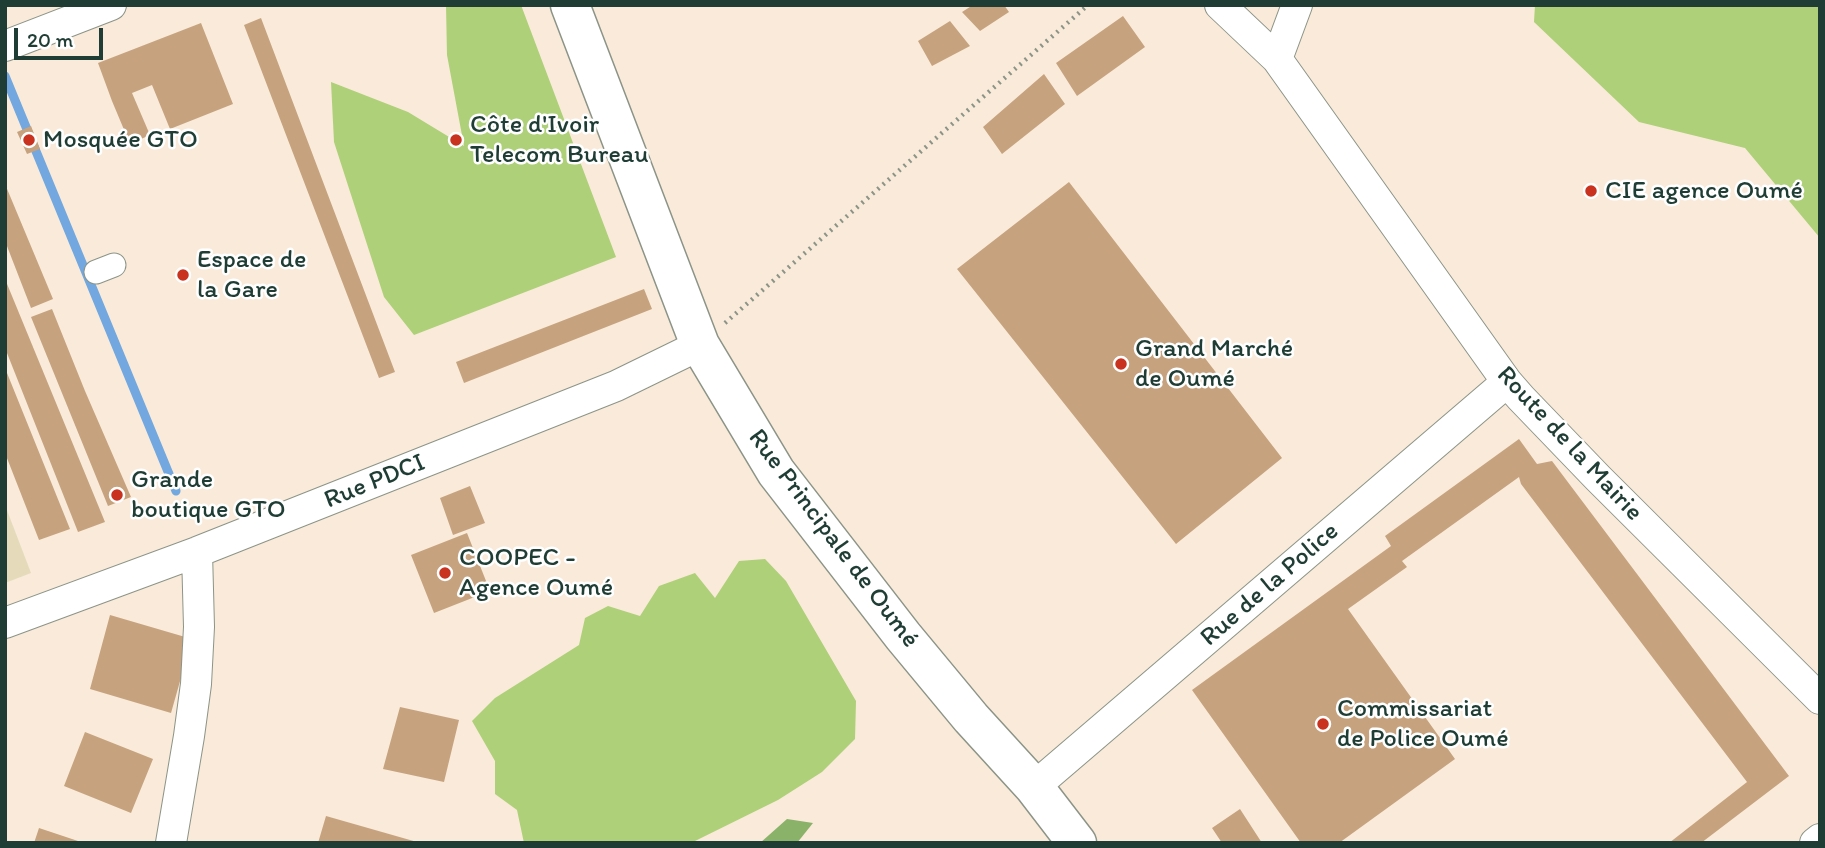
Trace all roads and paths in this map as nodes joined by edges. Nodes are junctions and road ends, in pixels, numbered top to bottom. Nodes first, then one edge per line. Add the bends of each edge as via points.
1 (111, 5) edge
2 (570, 5) edge
3 (1088, 5) edge
4 (1220, 5) edge
5 (1297, 5) edge
6 (80, 11) edge
7 (5, 46) edge
8 (1277, 59) junction
9 (700, 345) junction
10 (1507, 382) junction
11 (197, 552) junction
12 (5, 623) edge
13 (1820, 699) edge
14 (1034, 788) junction
15 (1820, 839) edge
16 (171, 843) edge
17 (1077, 843) edge
18 (1815, 843) edge

1 - 6 street
2 - 9 main road, Rue Principale de Oumé
3 - 9 path
4 - 8 street, Route de la Mairie
5 - 8 street
6 - 7 street
8 - 10 street, Route de la Mairie
9 - 11 street, Rue PDCI via 616,386
9 - 14 main road, Rue Principale de Oumé via 776,472 903,636
10 - 13 street, Route de la Mairie
10 - 14 street, Rue de la Police
11 - 12 street, Rue PDCI
11 - 16 street via 196,684
14 - 17 main road, Rue Principale de Oumé
15 - 18 street

